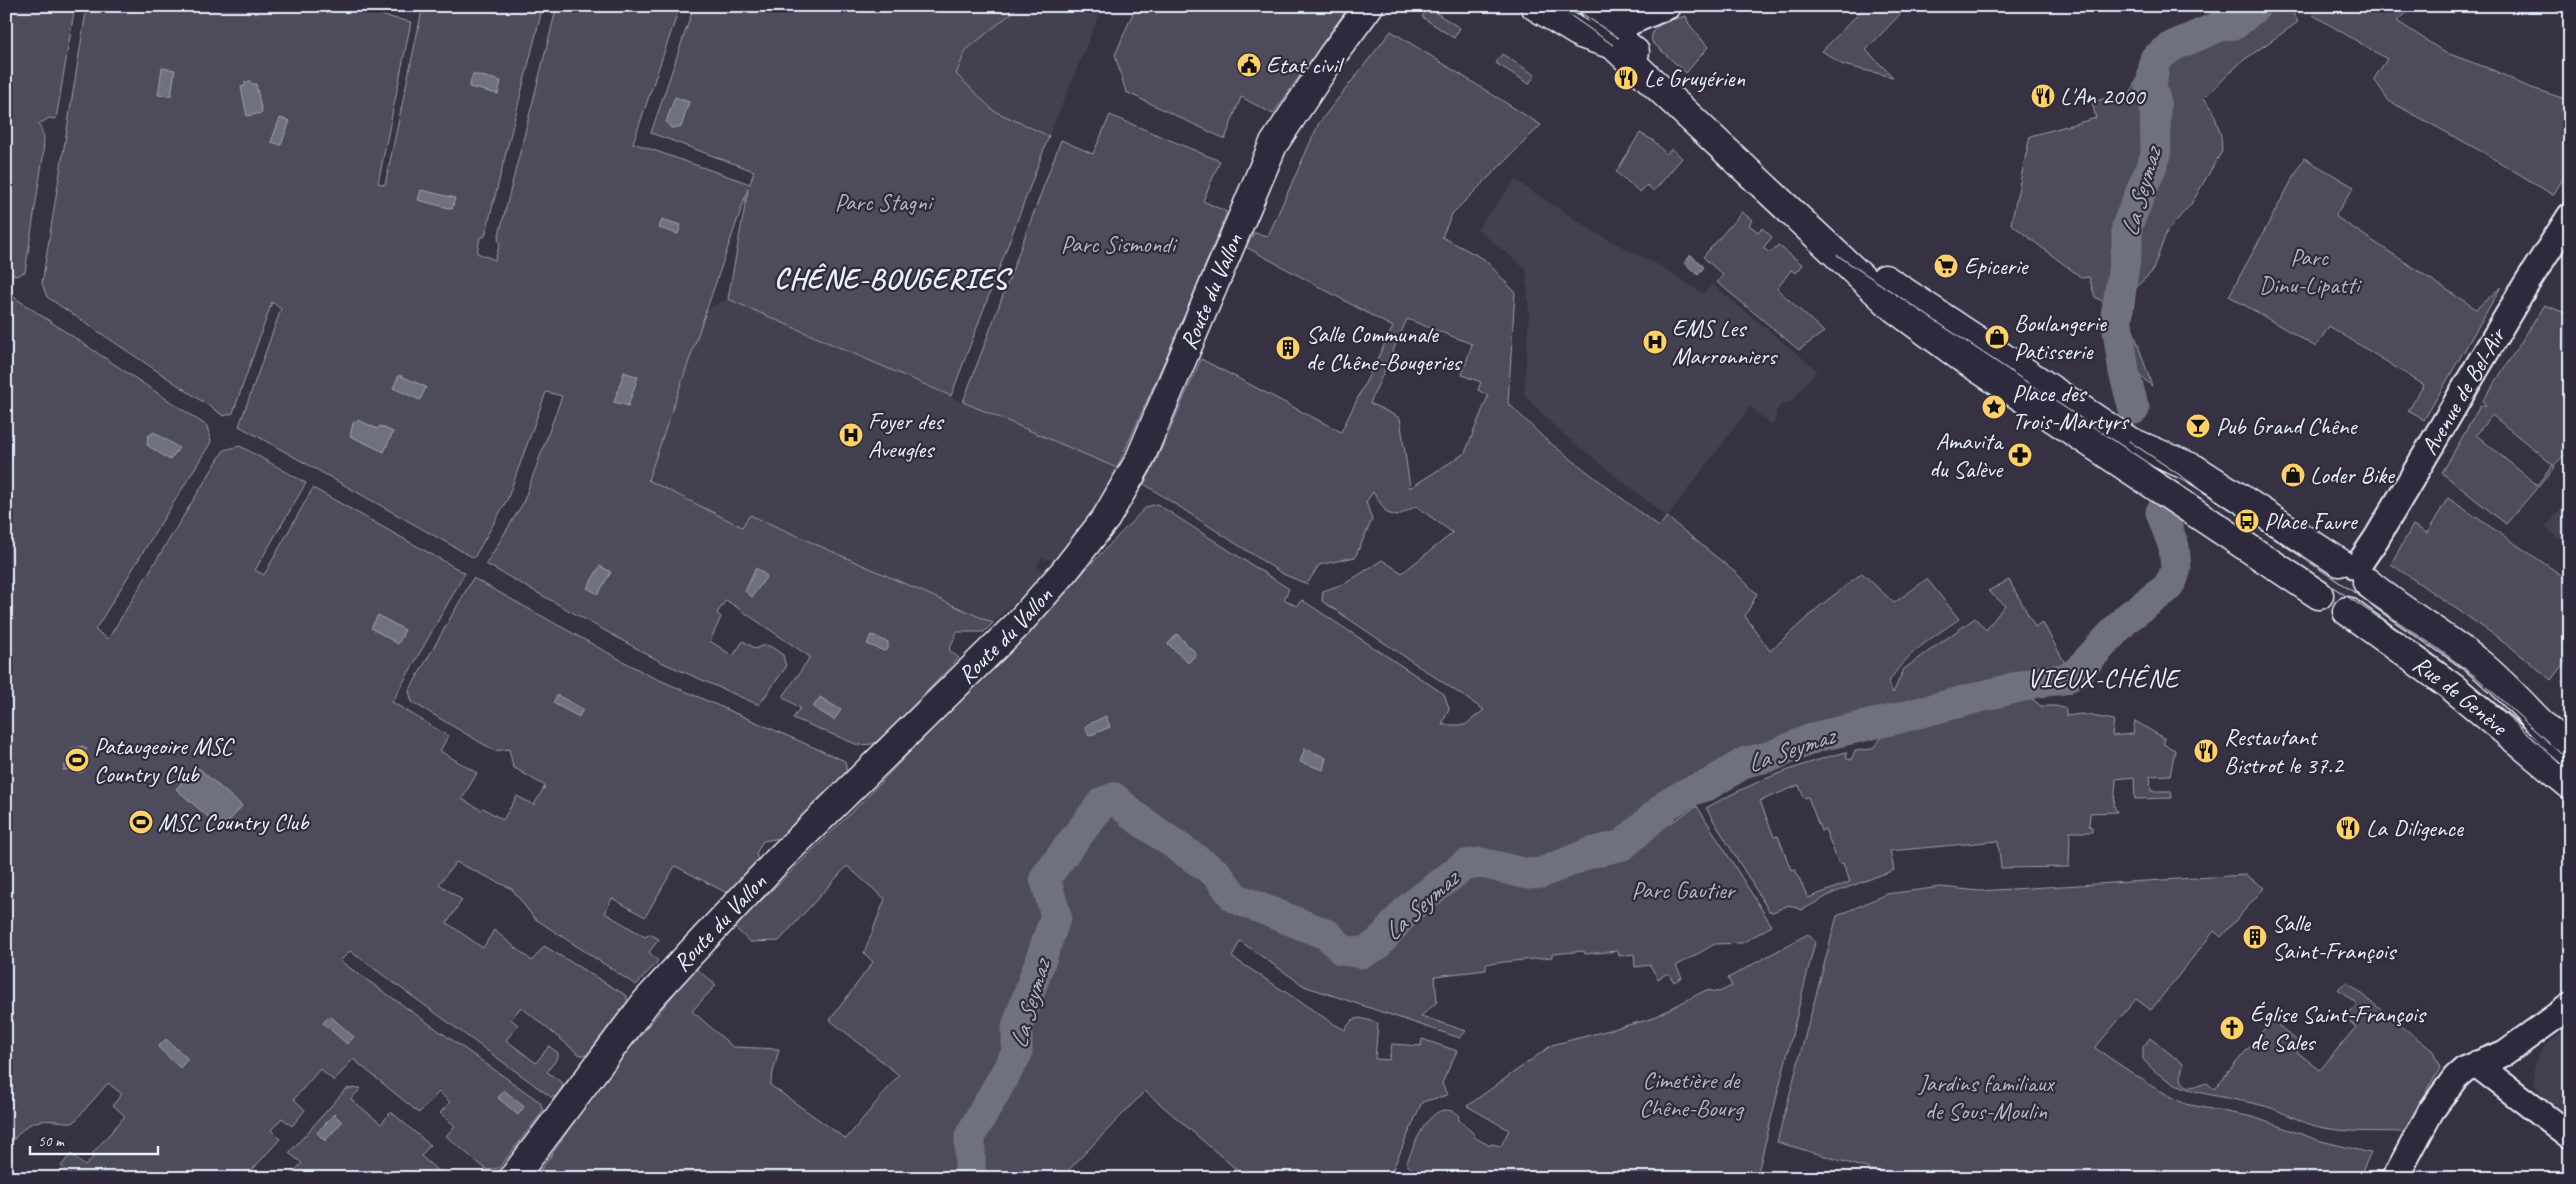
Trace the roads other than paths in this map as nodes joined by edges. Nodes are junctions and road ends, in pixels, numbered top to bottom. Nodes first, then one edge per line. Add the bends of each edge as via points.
1 (1369, 6) edge
2 (1535, 6) edge
3 (1593, 6) edge
4 (1668, 6) edge
5 (1616, 41) junction
6 (2570, 216) edge
7 (2354, 570) junction
8 (2318, 595) junction
9 (2347, 611) junction
10 (2570, 751) edge
11 (2570, 785) edge
12 (2570, 1006) edge
13 (2476, 1064) junction
14 (2570, 1136) edge
15 (514, 1178) edge
16 (2395, 1178) edge

1 - 15 main road, Route du Vallon via 1273,145 1139,461 1094,535 1017,625 779,860 658,989
2 - 5 main road via 1581,34
3 - 5 main road via 1605,17
4 - 5 street via 1628,23
5 - 7 main road, Rue de Genève via 1850,254 2129,441 2194,469
5 - 8 main road, Rue de Genève via 1894,308
6 - 7 street, Avenue de Bel-Air via 2525,286 2376,539
7 - 8 main road via 2326,568 2317,585
7 - 9 main road via 2364,599 2356,608
7 - 10 main road, Rue de Genève via 2389,601 2478,662 2516,695
8 - 9 main road, Rue de Genève via 2332,610
9 - 11 main road, Rue de Genève via 2452,687
12 - 13 street via 2505,1053
13 - 14 street
13 - 16 street via 2455,1078 2431,1111

